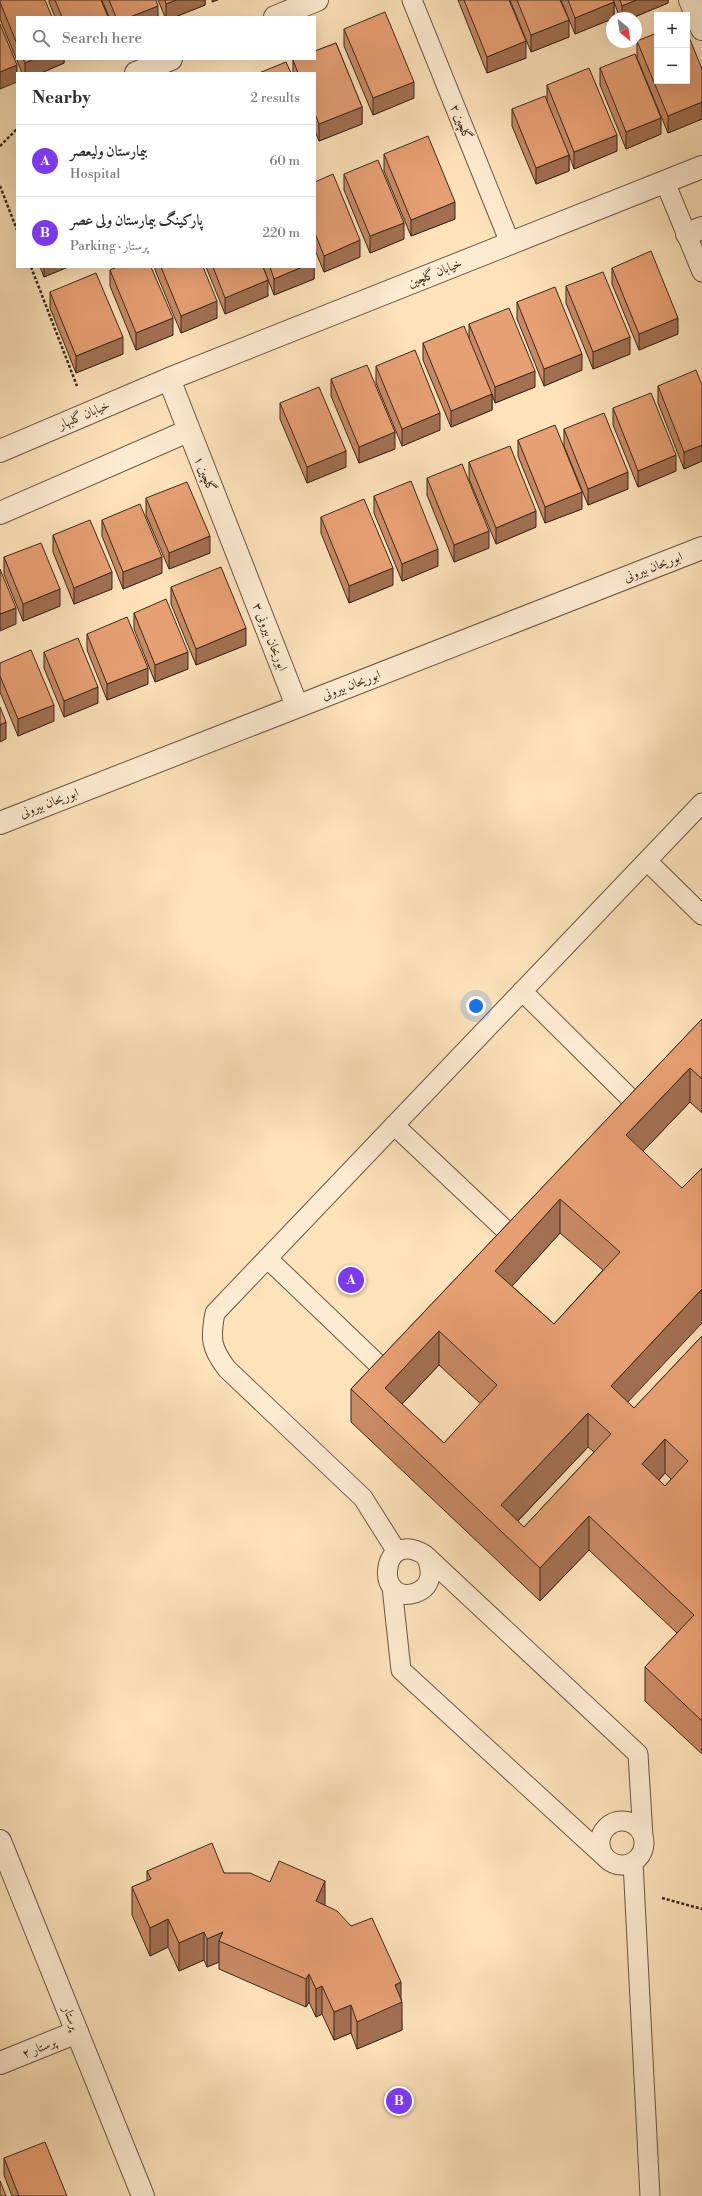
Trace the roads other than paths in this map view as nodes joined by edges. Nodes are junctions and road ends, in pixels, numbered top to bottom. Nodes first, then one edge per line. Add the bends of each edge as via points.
1 (317, 0) edge
2 (412, 0) edge
3 (690, 0) edge
4 (277, 16) edge
5 (702, 29) edge
6 (168, 60) edge
7 (138, 72) edge
8 (702, 167) edge
9 (665, 182) junction
10 (695, 231) edge
11 (510, 244) junction
12 (702, 272) edge
13 (169, 379) junction
14 (188, 430) junction
15 (0, 451) edge
16 (0, 513) edge
17 (702, 548) edge
18 (243, 568) joint
19 (297, 706) junction
20 (702, 803) edge
21 (0, 823) edge
22 (647, 861) junction
23 (702, 915) edge
24 (522, 991) junction
25 (636, 1104) edge
26 (394, 1125) junction
27 (514, 1238) edge
28 (267, 1258) junction
29 (384, 1370) edge
30 (397, 1552) junction
31 (425, 1555) junction
32 (392, 1587) junction
33 (643, 1837) junction
34 (0, 1841) edge
35 (606, 1858) junction
36 (634, 1862) junction
37 (77, 2032) junction
38 (0, 2063) edge
39 (143, 2196) edge
40 (650, 2196) edge

1 - 4 street
2 - 11 lane, گلچین ۲
3 - 5 street
6 - 7 street
8 - 9 street, خیابان گلچین
9 - 10 lane
9 - 11 street, خیابان گلچین
10 - 12 lane
11 - 13 street, خیابان گلچین
13 - 14 street, گلچین ۱
13 - 15 street, خیابان گلبهار
14 - 16 street
14 - 18 street, گلچین ۱
17 - 19 street, ابوریحان بیرونی
18 - 19 street, ابوریحان بیرونی ۳
19 - 21 street, ابوریحان بیرونی
20 - 22 lane
22 - 23 lane
22 - 24 lane
24 - 25 lane
24 - 26 lane
26 - 27 lane
26 - 28 lane
28 - 29 lane
28 - 30 lane via 215,1313 212,1333 215,1352 227,1369 363,1498
30 - 31 lane via 407,1549
30 - 32 lane via 389,1559 386,1569 387,1579
31 - 32 lane via 430,1564 428,1584 420,1591 406,1594
31 - 33 lane via 638,1754
32 - 35 lane via 401,1670
33 - 35 lane via 638,1828 630,1823 620,1821 611,1825 604,1831 600,1840 601,1850
33 - 36 lane via 644,1846
34 - 37 street, پرستار
35 - 36 lane via 614,1864
36 - 40 lane
37 - 38 street, پرستار ۲
37 - 39 street, پرستار

